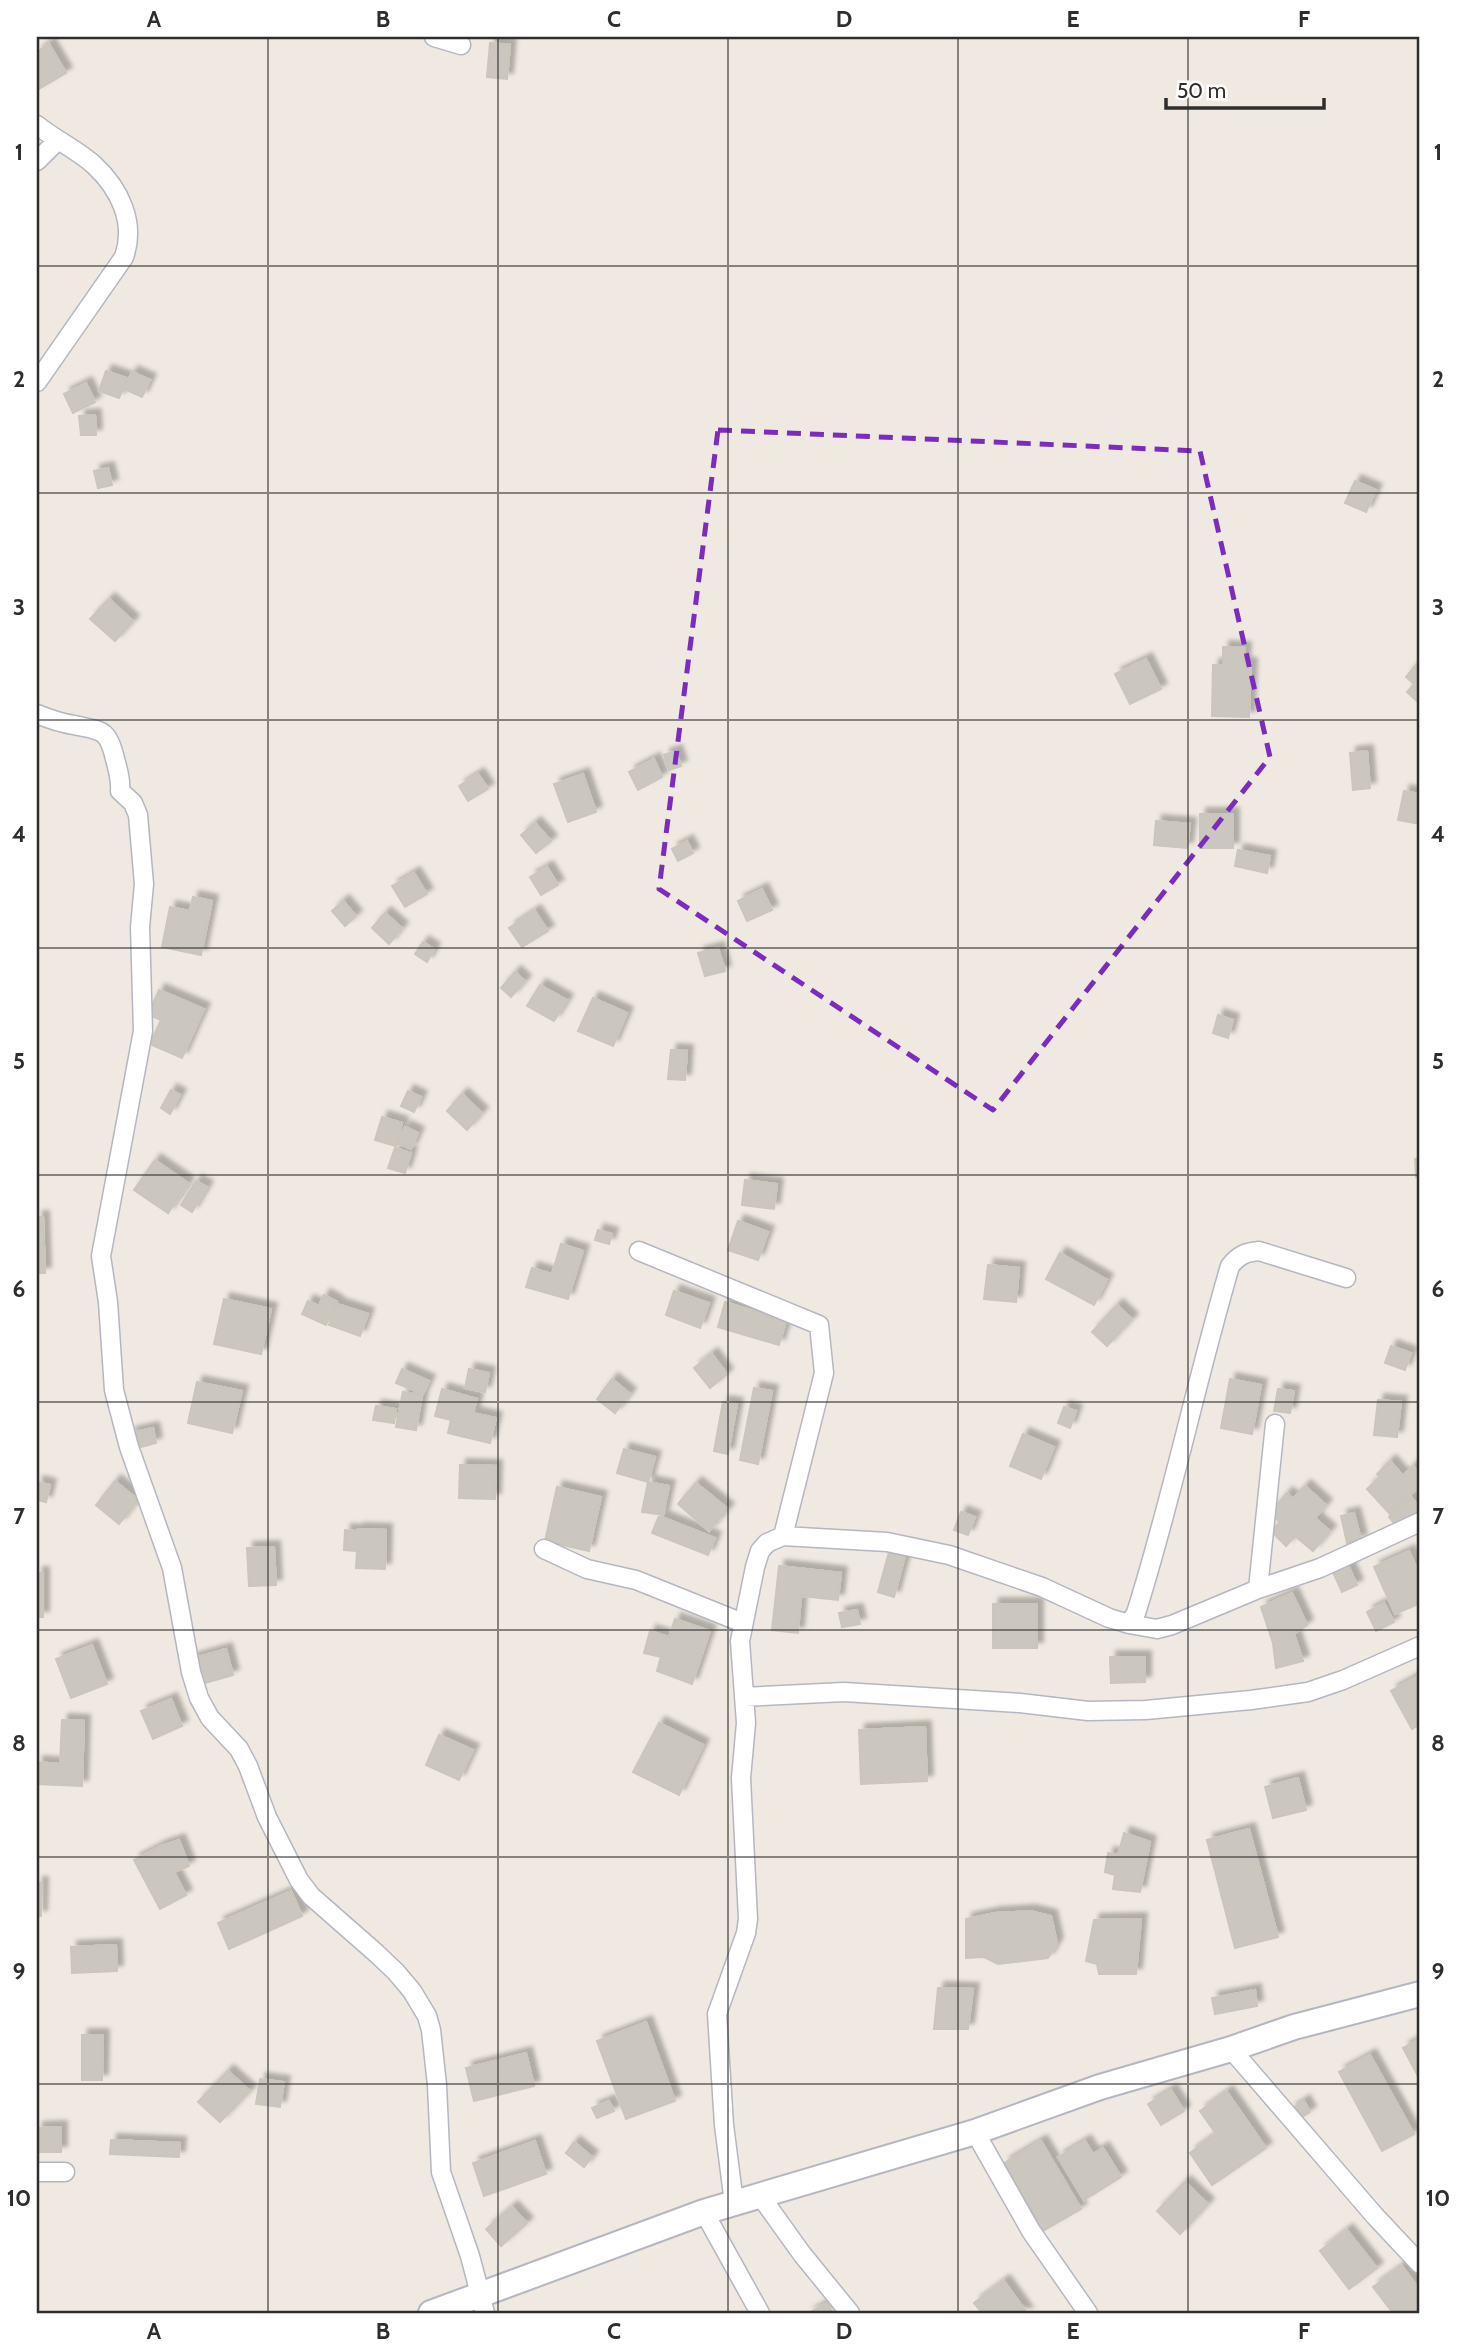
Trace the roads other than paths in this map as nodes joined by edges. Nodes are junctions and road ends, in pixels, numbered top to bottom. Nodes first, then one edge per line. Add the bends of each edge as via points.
1 (434, 37) edge
2 (461, 45) dead end
3 (37, 125) edge
4 (57, 141) junction
5 (37, 161) edge
6 (37, 382) edge
7 (37, 714) edge
8 (639, 1251) dead end
9 (1346, 1278) dead end
10 (1275, 1424) dead end
11 (1420, 1522) edge
12 (783, 1536) junction
13 (544, 1549) dead end
14 (1258, 1590) junction
15 (743, 1623) junction
16 (1129, 1624) junction
17 (1420, 1646) edge
18 (744, 1697) junction
19 (1420, 1994) edge
20 (1231, 2049) junction
21 (975, 2132) junction
22 (37, 2172) edge
23 (65, 2172) dead end
24 (759, 2194) junction
25 (734, 2203) junction
26 (704, 2211) junction
27 (1420, 2264) edge
28 (482, 2305) edge
29 (431, 2313) edge
30 (760, 2313) edge
31 (850, 2313) edge
32 (1088, 2313) edge

1 - 2 street
3 - 4 street
4 - 5 street
4 - 6 street via 93,164 113,187 129,226 129,242 124,257
7 - 28 street via 96,728 106,736 113,746 120,791 138,816 144,884 140,927 143,1031 101,1256 114,1390 128,1447 172,1568 199,1698 239,1749 299,1880 396,1972 427,2016 437,2085 441,2172
8 - 12 street via 819,1325 824,1373
9 - 16 street via 1259,1251 1237,1257 1230,1266 1159,1540
10 - 14 street
11 - 14 street via 1320,1568
12 - 15 street via 760,1551
12 - 16 street via 887,1542 949,1556 1042,1587
13 - 15 street via 587,1569 636,1580
14 - 16 street via 1165,1627
15 - 18 street
17 - 18 street via 1308,1692 1146,1710 1088,1711 844,1692
18 - 25 street via 741,1778 748,1919 717,2014
19 - 20 street via 1294,2027
20 - 21 street via 1100,2087
20 - 27 street
21 - 24 street
21 - 32 street via 1031,2231
22 - 23 street
24 - 25 street
24 - 31 street
25 - 26 street
26 - 28 street
26 - 30 street
28 - 29 street

